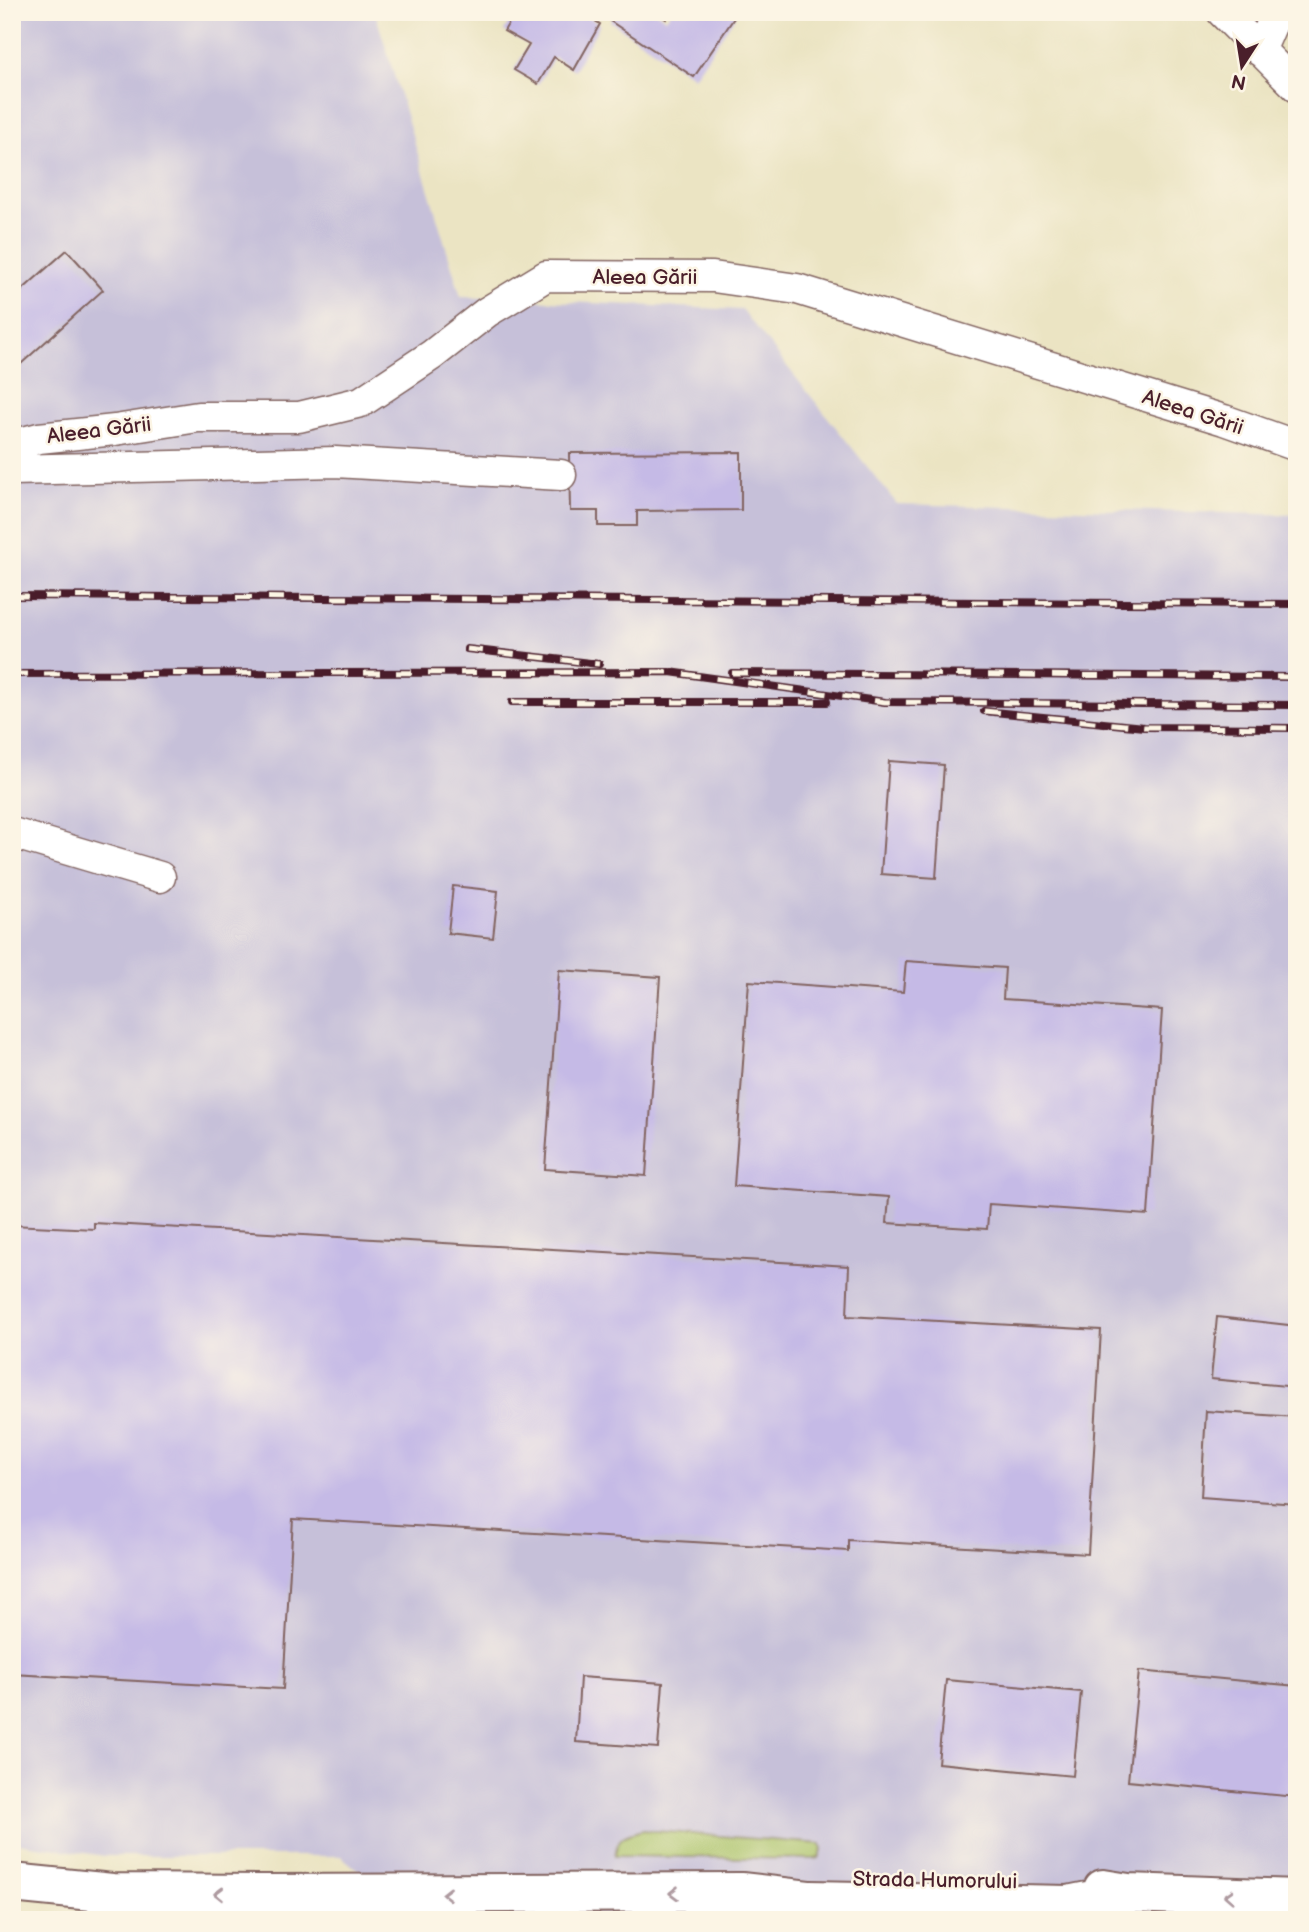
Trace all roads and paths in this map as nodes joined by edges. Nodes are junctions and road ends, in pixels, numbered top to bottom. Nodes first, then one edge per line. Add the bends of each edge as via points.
1 (1222, 12) edge
2 (1277, 12) edge
3 (1260, 51) junction
4 (1297, 87) edge
5 (12, 445) edge
6 (1297, 446) edge
7 (12, 470) edge
8 (561, 475) dead end
9 (12, 833) edge
10 (160, 877) dead end
11 (12, 1883) edge
12 (1297, 1899) edge

1 - 3 street
2 - 3 street
3 - 4 street
5 - 6 street, Aleea Gării via 198,417 299,417 361,402 546,276 713,277 797,289
7 - 8 street, Aleea Gării via 335,462
9 - 10 street
12 -> 11 main road, Strada Humorului via 1128,1894 1070,1882 816,1878 743,1892 112,1893

